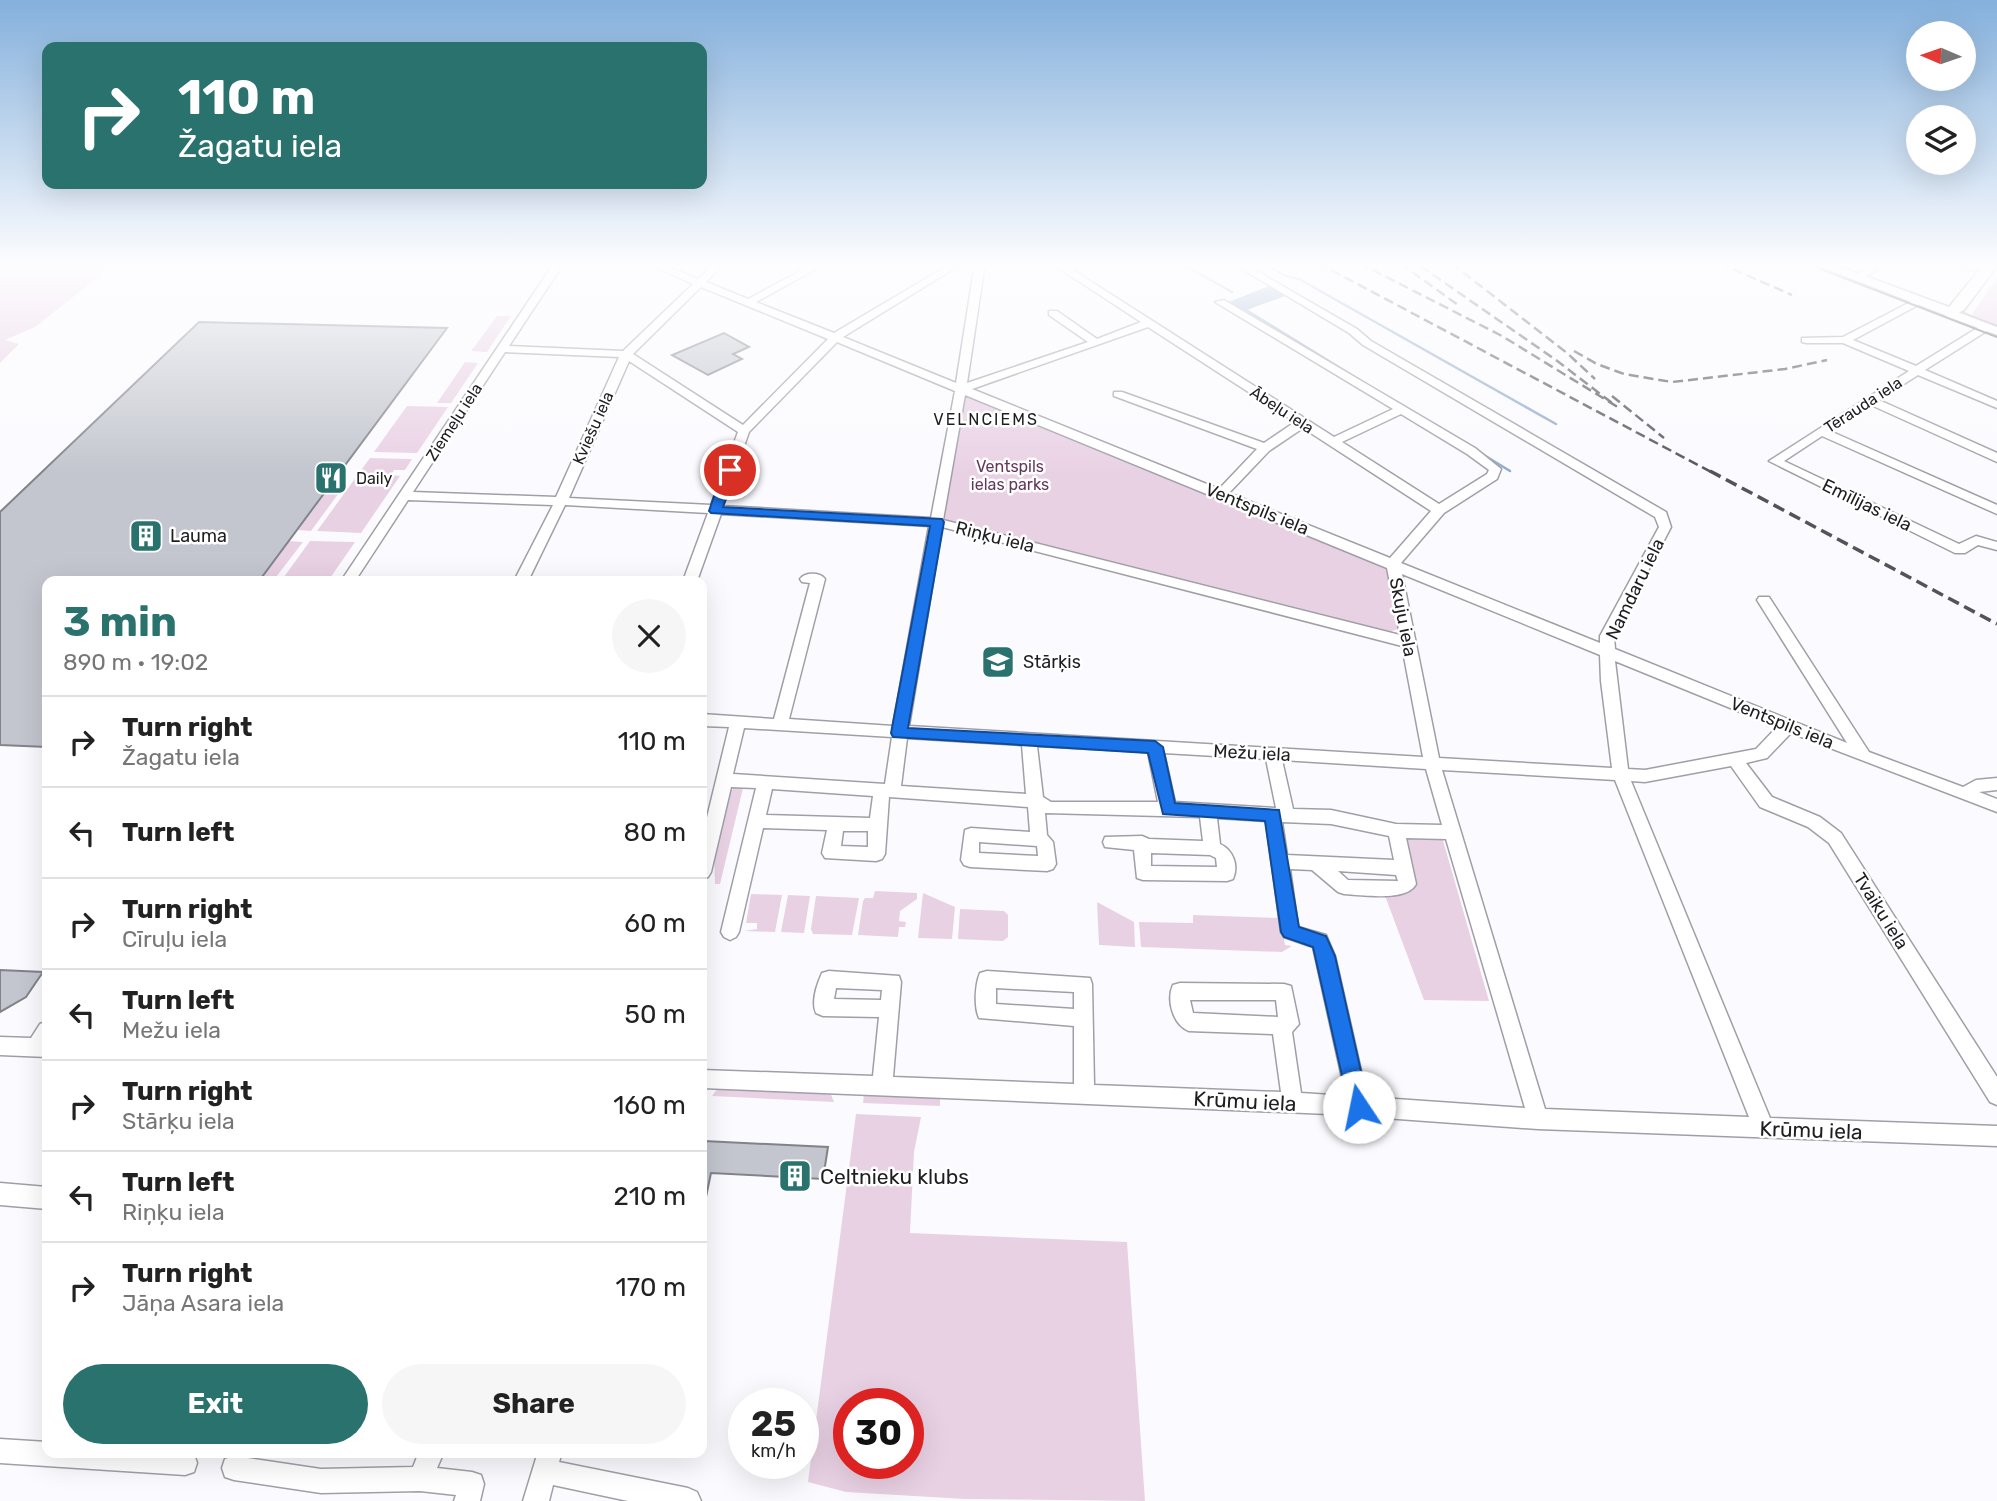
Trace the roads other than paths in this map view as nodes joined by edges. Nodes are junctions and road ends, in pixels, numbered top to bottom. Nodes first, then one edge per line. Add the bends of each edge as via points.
1 (513, 333) edge
2 (648, 333) edge
3 (827, 333) edge
4 (843, 333) edge
5 (969, 333) edge
6 (1082, 333) edge
7 (1123, 333) edge
8 (1164, 333) edge
9 (1272, 333) edge
10 (1355, 333) edge
11 (1858, 333) edge
12 (1984, 333) edge
13 (837, 337) junction
14 (1806, 340) dead end
15 (1845, 340) junction
16 (1097, 343) junction
17 (502, 349) junction
18 (626, 354) junction
19 (1917, 371) junction
20 (961, 389) junction
21 (1118, 394) dead end
22 (1870, 400) junction
23 (1997, 405) edge
24 (1401, 410) junction
25 (1302, 423) junction
26 (744, 431) junction
27 (1823, 432) junction
28 (1332, 442) junction
29 (1265, 448) junction
30 (1997, 458) edge
31 (1775, 461) joint
32 (1221, 494) junction
33 (405, 496) junction
34 (561, 501) junction
35 (1438, 510) junction
36 (1997, 510) edge
37 (716, 511) junction
38 (937, 522) junction
39 (1997, 546) edge
40 (1393, 564) junction
41 (351, 576) edge
42 (524, 576) edge
43 (692, 576) edge
44 (807, 579) dead end
45 (1764, 600) dead end
46 (1407, 642) junction
47 (1606, 651) junction
48 (707, 720) edge
49 (738, 722) junction
50 (780, 724) junction
51 (1789, 725) junction
52 (899, 733) junction
53 (1029, 740) junction
54 (1155, 747) junction
55 (1273, 754) junction
56 (1863, 756) junction
57 (1735, 759) junction
58 (1432, 764) junction
59 (1620, 776) junction
60 (724, 780) junction
61 (765, 783) junction
62 (1997, 784) edge
63 (887, 791) junction
64 (1964, 793) junction
65 (1036, 802) junction
66 (1993, 804) edge
67 (1168, 809) junction
68 (1208, 811) junction
69 (1279, 815) junction
70 (756, 821) junction
71 (836, 824) junction
72 (877, 825) junction
73 (1396, 831) junction
74 (1452, 832) junction
75 (1039, 839) junction
76 (1111, 842) dead end
77 (1142, 846) junction
78 (1212, 848) junction
79 (707, 851) edge
80 (1278, 862) junction
81 (730, 932) dead end
82 (889, 1009) dead end
83 (1083, 1018) junction
84 (1282, 1026) junction
85 (0, 1046) edge
86 (42, 1048) edge
87 (707, 1079) edge
88 (882, 1087) junction
89 (1084, 1094) junction
90 (1997, 1095) edge
91 (1292, 1103) junction
92 (1359, 1107) junction
93 (1538, 1119) junction
94 (1763, 1128) junction
95 (1997, 1136) edge
96 (0, 1195) edge
97 (42, 1198) edge
98 (0, 1451) edge
99 (42, 1454) edge
100 (108, 1458) edge
101 (429, 1458) edge
102 (547, 1462) edge
103 (185, 1463) dead end
104 (234, 1468) dead end
105 (420, 1479) junction
106 (467, 1501) edge
107 (536, 1501) edge
108 (688, 1501) edge

1 - 17 street, Ziemeļu iela
2 - 18 street, Kviešu iela
3 - 13 street, Ventspils iela
4 - 13 street
5 - 20 street
6 - 16 street
7 - 16 street
8 - 25 street, Ābeļu iela
9 - 24 street, Skuju iela
10 - 47 street, Namdaru iela via 1661,515 1665,527 1607,636
11 - 15 street
12 - 19 street, Tērauda iela
13 - 20 street, Ventspils iela
13 - 26 street
14 - 15 street
15 - 19 street
16 - 20 street
17 - 18 street
17 - 33 street, Ziemeļu iela
18 - 26 street
18 - 34 street, Kviešu iela
19 - 22 street, Tērauda iela
19 - 23 street
20 - 32 street, Ventspils iela
20 - 38 street
21 - 29 street
22 - 27 street, Tērauda iela
22 - 30 street
24 - 28 street
24 - 35 street, Skuju iela via 1495,469 1493,476
25 - 28 street, Ābeļu iela
25 - 29 street
26 - 37 street
27 - 31 street, Tērauda iela
27 - 36 street
28 - 35 street, Ābeļu iela
29 - 32 street
31 - 39 street, Emīlijas iela via 1960,550 1976,540
32 - 40 street, Ventspils iela
33 - 34 street, Riņķu iela
33 - 41 street, Ziemeļu iela
34 - 37 street, Riņķu iela
34 - 42 street, Kviešu iela
35 - 40 street, Skuju iela
37 - 38 street, Riņķu iela
37 - 43 street
38 - 46 street, Riņķu iela
38 - 52 street
40 - 46 street, Skuju iela
40 - 47 street, Ventspils iela
44 - 50 street via 818,579
45 - 56 street
46 - 58 street, Skuju iela
47 - 51 street, Ventspils iela
47 - 59 street, Namdaru iela
48 - 49 street, Mežu iela
49 - 50 street, Mežu iela
49 - 60 street
50 - 52 street, Mežu iela
51 - 56 street, Ventspils iela
51 - 57 street, Mežu iela via 1761,754
52 - 53 street, Mežu iela
52 - 63 street
53 - 54 street, Mežu iela
53 - 65 street
54 - 55 street, Mežu iela
54 - 67 street
55 - 58 street, Mežu iela
55 - 69 street
56 - 64 street
57 - 59 street, Mežu iela via 1665,773
57 - 90 street, Tvaiku iela via 1766,802 1814,822 1835,838
58 - 59 street, Mežu iela
58 - 74 street, Skuju iela
59 - 94 street, Namdaru iela
60 - 61 street
60 - 79 street
61 - 63 street
61 - 70 street
62 - 64 street via 1976,786
63 - 65 street
63 - 72 street
64 - 66 street
65 - 67 street via 1048,807
65 - 75 street
67 - 68 street
68 - 69 street
68 - 78 street
69 - 73 street via 1331,817
69 - 80 street
70 - 71 street
70 - 81 street
71 - 72 street
71 - 72 street via 831,853 876,854
73 - 74 street
73 - 80 street via 1404,868
74 - 93 street, Skuju iela
75 - 75 street via 971,835 970,860 1048,864 1045,842
76 - 77 street
77 - 78 street
77 - 78 street via 1143,873 1227,874 1224,854
80 - 92 street via 1290,932 1320,942 1326,956
82 - 88 street
83 - 83 street via 1083,984 987,979 986,1013
83 - 89 street
84 - 84 street via 1189,1022 1183,1016 1180,990 1284,992 1289,1024
84 - 91 street
85 - 86 street
87 - 88 street, Krūmu iela
88 - 89 street, Krūmu iela
89 - 91 street, Krūmu iela
91 - 92 street, Krūmu iela
92 - 93 street, Krūmu iela
93 - 94 street, Krūmu iela
94 - 95 street, Krūmu iela
96 - 97 street
98 - 99 street
100 - 103 street
101 - 105 street
102 - 107 street
102 - 108 street
104 - 105 street via 321,1481
105 - 106 street via 472,1484

